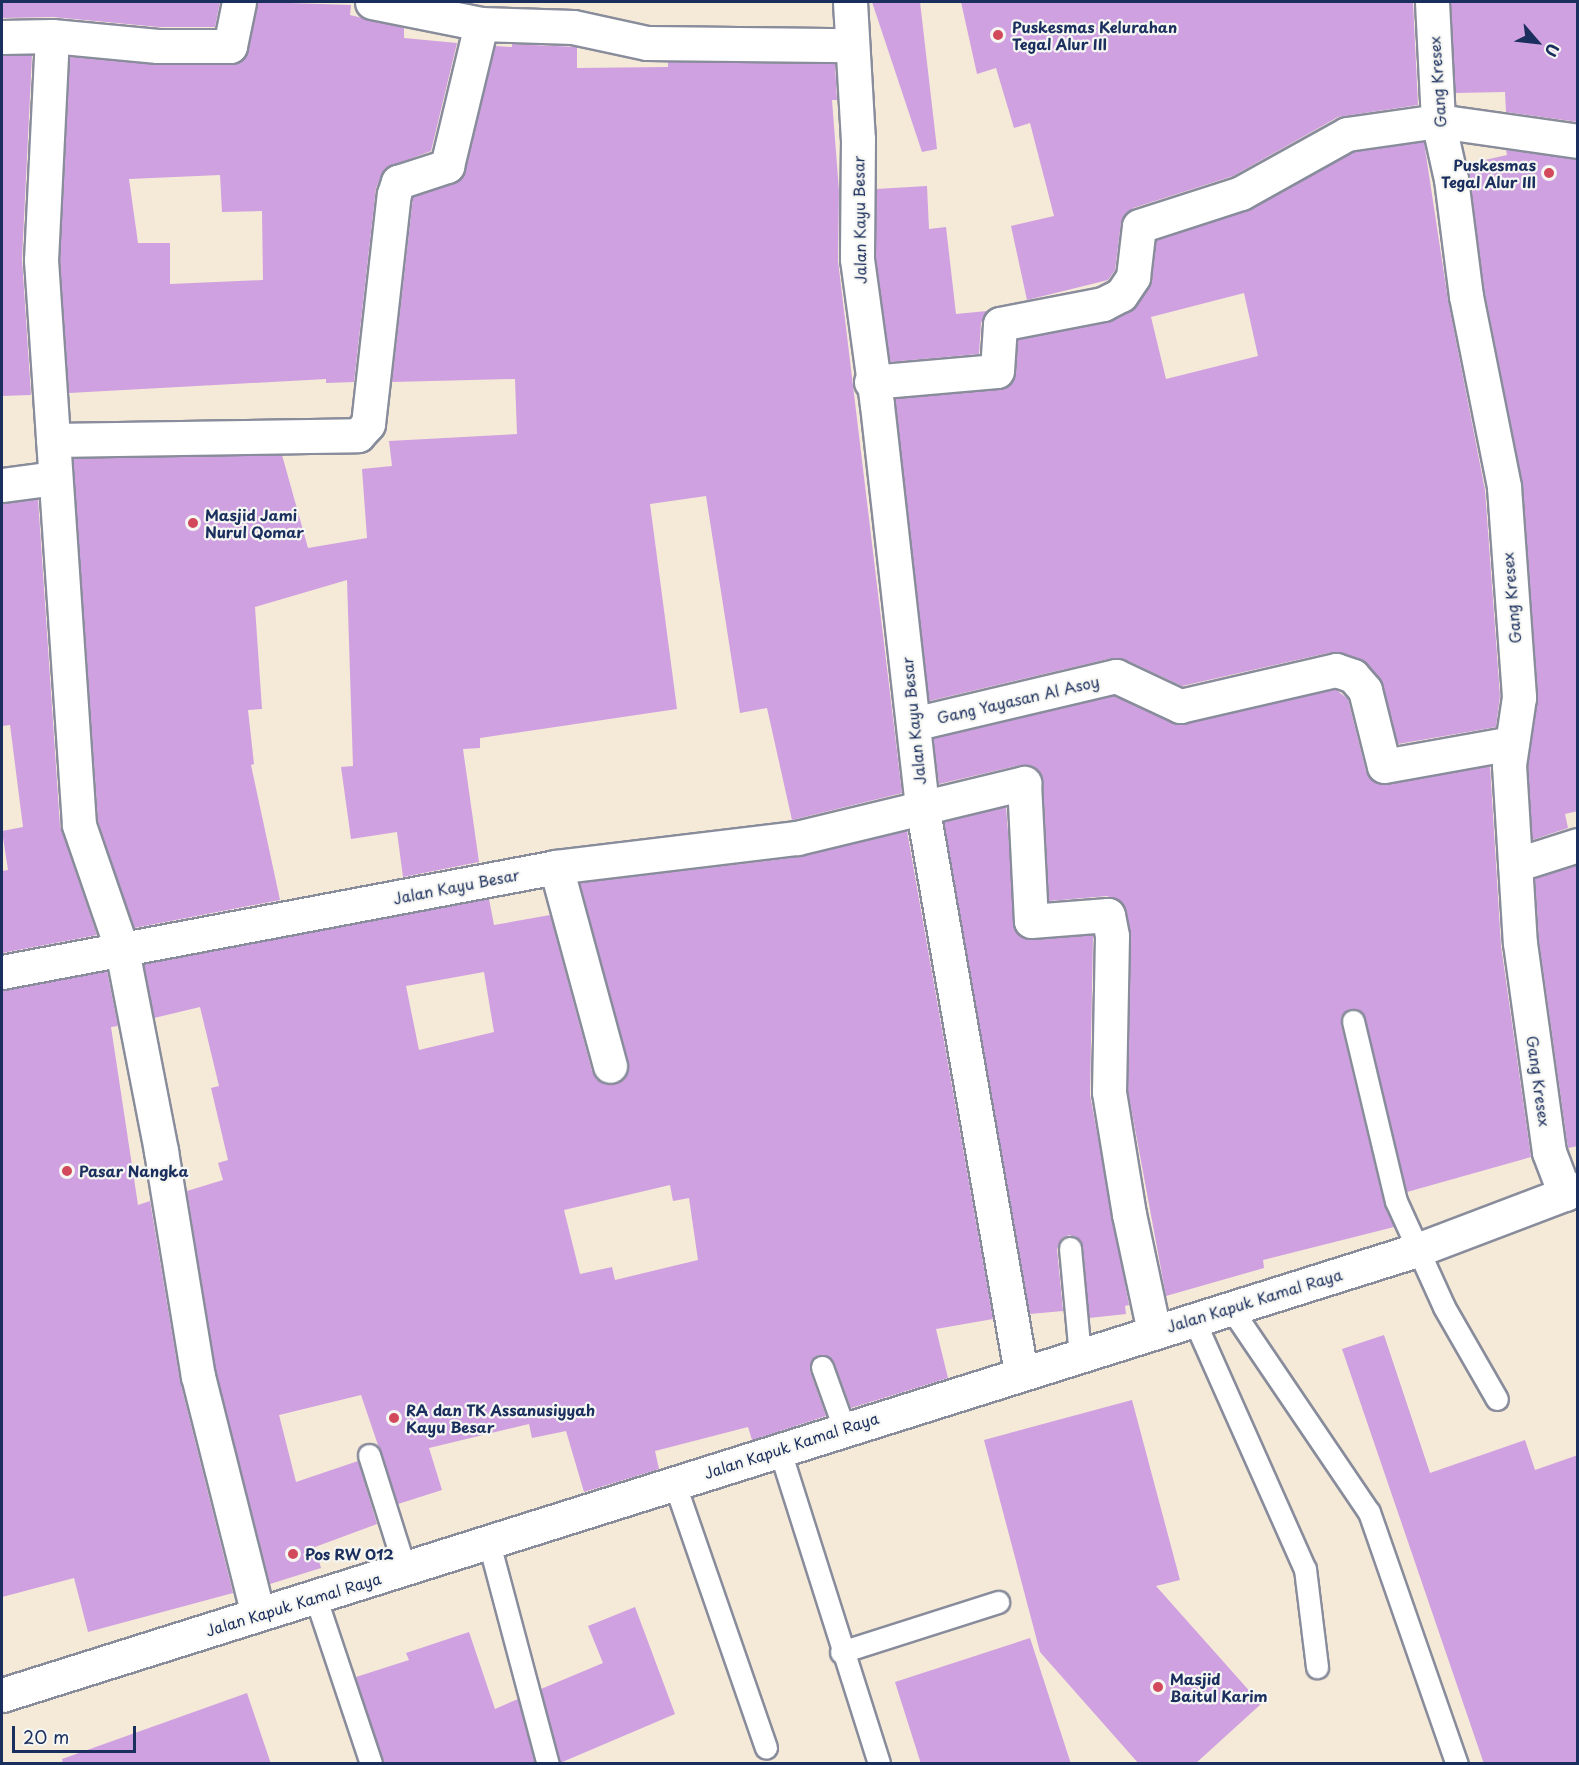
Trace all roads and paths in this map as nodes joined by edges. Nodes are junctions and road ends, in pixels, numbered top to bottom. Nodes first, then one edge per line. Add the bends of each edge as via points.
1 (239, 2) edge
2 (372, 2) edge
3 (850, 2) edge
4 (1432, 2) edge
5 (573, 14) edge
6 (481, 24) junction
7 (52, 36) junction
8 (2, 37) edge
9 (851, 45) junction
10 (1438, 121) junction
11 (1578, 141) edge
12 (871, 382) junction
13 (53, 440) junction
14 (55, 478) junction
15 (2, 485) edge
16 (913, 724) junction
17 (1512, 743) junction
18 (922, 805) junction
19 (1578, 845) edge
20 (1515, 865) junction
21 (556, 867) junction
22 (122, 950) junction
23 (2, 972) edge
24 (1353, 1021) dead end
25 (610, 1066) dead end
26 (1571, 1192) edge
27 (1070, 1248) dead end
28 (1417, 1250) junction
29 (1230, 1307) junction
30 (1194, 1320) junction
31 (1154, 1332) junction
32 (1080, 1355) junction
33 (822, 1367) dead end
34 (1021, 1373) junction
35 (1497, 1399) dead end
36 (844, 1428) junction
37 (779, 1448) junction
38 (369, 1455) dead end
39 (674, 1482) junction
40 (489, 1543) junction
41 (405, 1569) junction
42 (315, 1596) junction
43 (998, 1602) dead end
44 (258, 1614) junction
45 (841, 1652) junction
46 (1317, 1667) dead end
47 (2, 1692) edge
48 (766, 1747) dead end
49 (371, 1763) edge
50 (548, 1764) edge
51 (879, 1764) edge
52 (1457, 1764) edge

1 - 7 street via 230,46 158,46
2 - 6 street
3 - 9 street, Jalan Kayu Besar
4 - 10 street, Gang Kresex
5 - 6 street
5 - 9 street via 647,43 770,41
6 - 13 street via 447,166 398,182 394,194 368,424 358,435
7 - 8 street
7 - 13 street via 41,260
9 - 12 street, Jalan Kayu Besar via 858,140 857,260
10 - 11 street
10 - 12 street via 1347,134 1241,193 1139,225 1133,277 1121,295 1103,304 1000,324 997,371
10 - 17 street, Gang Kresex via 1451,179 1466,296 1503,487 1519,698
12 - 16 street, Jalan Kayu Besar via 878,405
13 - 14 street
14 - 15 street
14 - 22 street via 79,825
16 - 17 street, Gang Yayasan Al Asoy via 1116,676 1180,706 1336,670 1353,676 1365,690 1384,766
16 - 18 street, Jalan Kayu Besar
17 - 20 street, Gang Kresex via 1509,765
18 - 21 street, Jalan Kayu Besar via 797,838
18 - 31 street via 1024,783 1031,921 1108,915 1112,936 1109,1092
18 - 34 street
19 - 20 street
20 - 26 street, Gang Kresex via 1520,943 1549,1152
21 - 22 street, Jalan Kayu Besar
21 - 25 street
22 - 23 street, Jalan Kayu Besar
22 - 44 street via 198,1376
24 - 28 lane via 1396,1201
26 - 28 street, Jalan Kapuk Kamal Raya
27 - 32 lane
28 - 29 street, Jalan Kapuk Kamal Raya
28 - 35 lane via 1444,1308
29 - 30 street, Jalan Kapuk Kamal Raya
29 - 52 lane via 1370,1512
30 - 31 street, Jalan Kapuk Kamal Raya
30 - 46 lane via 1305,1569
31 - 32 street, Jalan Kapuk Kamal Raya
32 - 34 street, Jalan Kapuk Kamal Raya
33 - 36 lane
34 - 36 street, Jalan Kapuk Kamal Raya
36 - 37 street, Jalan Kapuk Kamal Raya
37 - 39 street, Jalan Kapuk Kamal Raya
37 - 45 lane
38 - 41 lane
39 - 40 street, Jalan Kapuk Kamal Raya
39 - 48 lane
40 - 41 street, Jalan Kapuk Kamal Raya
40 - 50 lane
41 - 42 street, Jalan Kapuk Kamal Raya
42 - 44 street, Jalan Kapuk Kamal Raya
42 - 49 lane
43 - 45 lane
44 - 47 street, Jalan Kapuk Kamal Raya
45 - 51 lane

